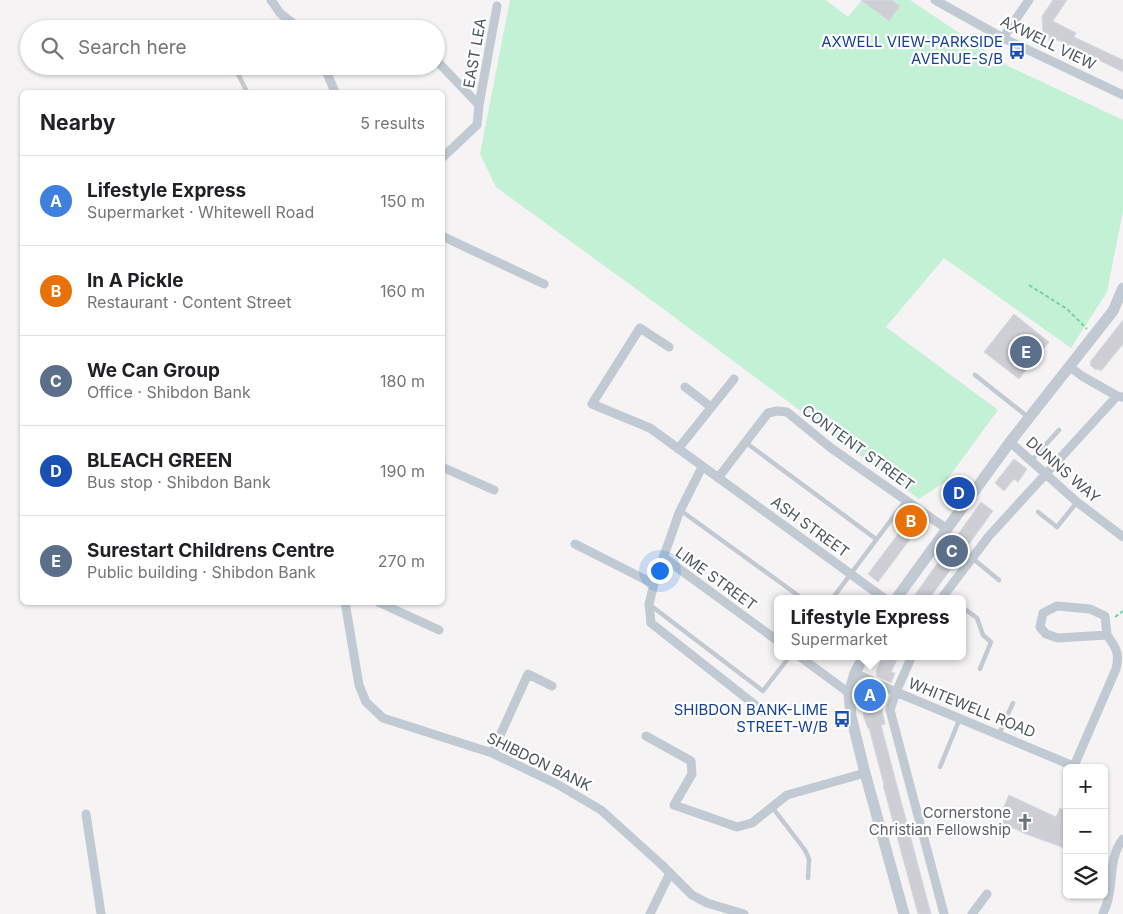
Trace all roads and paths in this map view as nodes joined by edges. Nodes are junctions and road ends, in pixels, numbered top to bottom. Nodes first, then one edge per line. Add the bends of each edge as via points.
1 (271, 0) edge
2 (1028, 0) edge
3 (940, 1) edge
4 (497, 6) dead end
5 (289, 20) edge
6 (1003, 38) junction
7 (445, 69) edge
8 (238, 75) edge
9 (327, 75) edge
10 (246, 90) edge
11 (332, 90) edge
12 (1123, 95) edge
13 (479, 105) junction
14 (445, 155) edge
15 (445, 237) edge
16 (544, 284) dead end
17 (1029, 285) dead end
18 (1123, 288) edge
19 (1094, 335) junction
20 (668, 347) dead end
21 (1070, 367) junction
22 (975, 374) dead end
23 (734, 379) dead end
24 (685, 387) dead end
25 (1120, 397) edge
26 (711, 407) junction
27 (1029, 418) junction
28 (1059, 430) dead end
29 (745, 442) junction
30 (1010, 442) junction
31 (678, 449) junction
32 (1031, 461) junction
33 (702, 467) junction
34 (445, 468) edge
35 (1046, 474) junction
36 (718, 478) junction
37 (494, 490) dead end
38 (906, 500) junction
39 (1077, 502) junction
40 (680, 510) junction
41 (1038, 512) dead end
42 (947, 528) junction
43 (1122, 532) edge
44 (876, 539) junction
45 (575, 544) dead end
46 (663, 557) junction
47 (972, 558) junction
48 (850, 574) junction
49 (999, 580) dead end
50 (654, 584) junction
51 (797, 595) edge
52 (835, 595) edge
53 (879, 595) edge
54 (899, 595) edge
55 (946, 595) edge
56 (649, 604) junction
57 (346, 605) edge
58 (385, 605) edge
59 (966, 610) edge
60 (439, 630) dead end
61 (1107, 635) junction
62 (774, 637) edge
63 (787, 660) edge
64 (804, 660) edge
65 (862, 660) edge
66 (910, 660) edge
67 (980, 669) dead end
68 (856, 673) junction
69 (552, 686) dead end
70 (896, 692) junction
71 (849, 693) junction
72 (1013, 703) dead end
73 (764, 712) dead end
74 (960, 718) junction
75 (999, 734) junction
76 (646, 736) dead end
77 (492, 753) junction
78 (1069, 764) edge
79 (1077, 764) edge
80 (940, 767) dead end
81 (866, 773) junction
82 (772, 807) junction
83 (86, 814) dead end
84 (1123, 839) edge
85 (670, 874) junction
86 (808, 878) dead end
87 (987, 894) dead end
88 (101, 914) edge
89 (650, 914) edge
90 (744, 914) edge
91 (904, 914) edge
92 (944, 914) edge
93 (972, 914) edge
94 (1103, 914) edge

1 - 5 street
2 - 6 street
3 - 6 street, AXWELL VIEW
4 - 13 street, EAST LEA
6 - 12 street, AXWELL VIEW
7 - 13 street, EAST LEA
8 - 10 lane
9 - 11 street
13 - 14 street, EAST LEA via 477,125
15 - 16 street
17 - 19 path via 1067,309
18 - 19 street via 1113,311
19 - 21 street
20 - 31 street, ASH STREET via 640,328 592,404 650,428
21 - 25 street
21 - 27 street
22 - 27 lane
23 - 26 street
24 - 26 street
25 - 35 street
26 - 31 street
27 - 30 street
28 - 32 lane
29 - 36 street, CONTENT STREET
29 - 38 street, CONTENT STREET via 768,413 786,412
29 - 44 lane
30 - 32 street, DUNNS WAY
30 - 42 street
31 - 33 street, ASH STREET
32 - 35 street, DUNNS WAY
33 - 36 street, ASH STREET
33 - 40 street
34 - 37 street
35 - 39 street, DUNNS WAY
35 - 47 street
36 - 48 street, ASH STREET
38 - 42 street, CONTENT STREET
38 - 44 lane
39 - 41 lane via 1057,527
39 - 43 street, DUNNS WAY
40 - 46 street
40 - 51 lane
42 - 54 street
44 - 48 lane
45 - 50 street
46 - 50 street
46 - 62 street, LIME STREET
47 - 49 lane
47 - 55 street
48 - 52 lane
48 - 53 street, ASH STREET
50 - 56 street
56 - 63 lane via 764,691
56 - 73 street via 651,623
57 - 77 street, SHIBDON BANK via 359,685 366,702 383,718
58 - 60 street
59 - 67 lane via 977,618 983,635 991,642
61 - 61 street via 1058,638 1046,634 1040,627 1043,613 1057,606 1090,609 1106,616
61 - 79 street via 1116,650 1117,663
64 - 71 street
65 - 68 street
66 - 70 street
68 - 70 street, WHITEWELL ROAD
68 - 71 street
69 - 77 street via 528,674
70 - 74 street, WHITEWELL ROAD
70 - 92 street via 890,710
71 - 81 street via 851,716
72 - 75 lane
74 - 75 street, WHITEWELL ROAD
74 - 80 lane
75 - 78 street, WHITEWELL ROAD
76 - 82 street via 692,761 692,774 674,805 737,827 752,823
77 - 85 street, SHIBDON BANK via 557,784 601,810
81 - 82 street via 787,795
81 - 91 street
82 - 86 lane via 805,850 809,859
83 - 88 street
84 - 94 street via 1114,853 1108,903
85 - 89 street
85 - 90 street, SHIBDON BANK via 707,903
87 - 93 street

